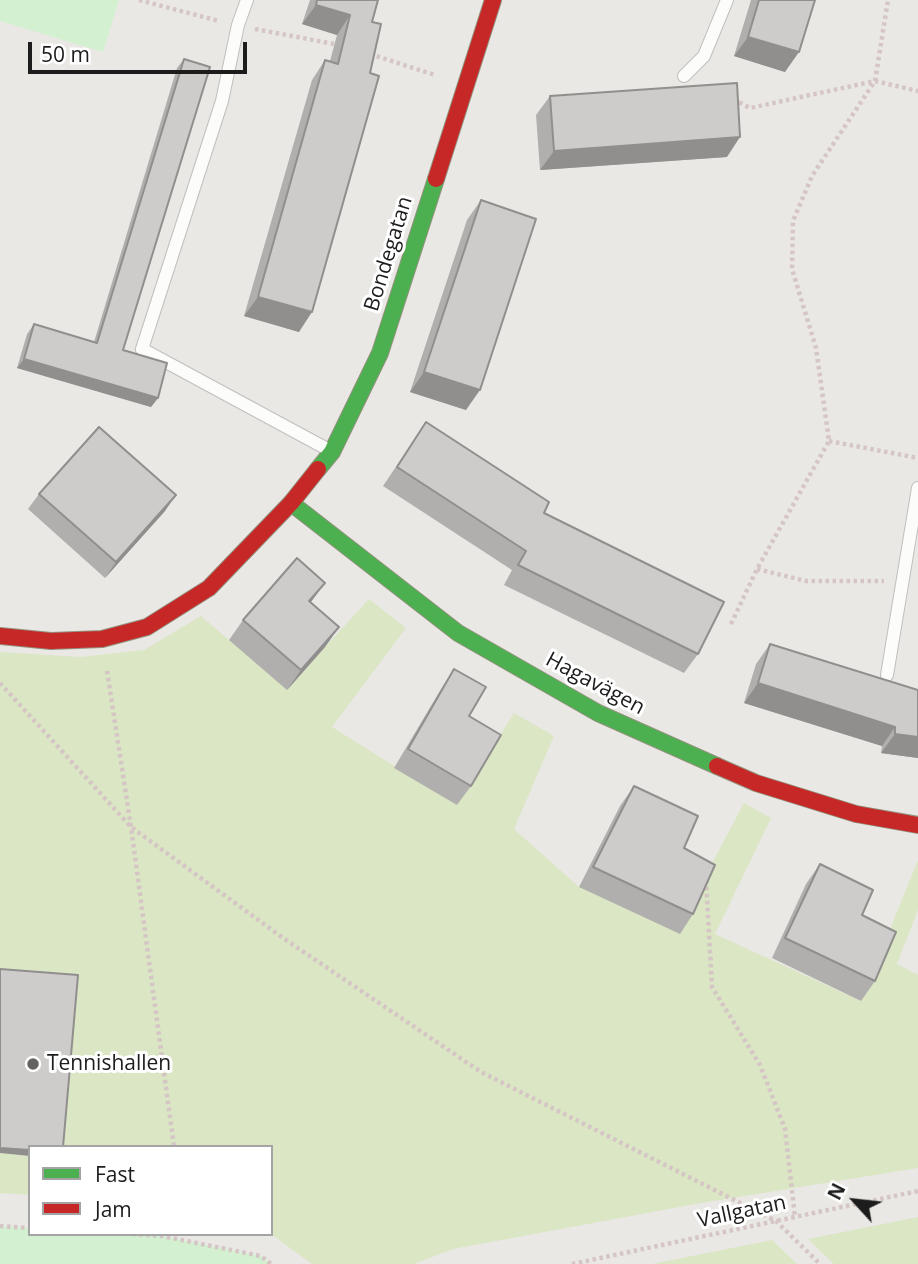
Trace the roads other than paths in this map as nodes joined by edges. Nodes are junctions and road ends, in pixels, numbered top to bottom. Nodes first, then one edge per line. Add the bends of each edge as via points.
1 (247, 0) edge
2 (493, 0) edge
3 (727, 0) edge
4 (684, 76) dead end
5 (332, 452) junction
6 (918, 488) edge
7 (291, 503) junction
8 (918, 573) edge
9 (902, 575) junction
10 (0, 636) edge
11 (887, 675) dead end
12 (918, 825) edge

1 - 5 lane via 222,101 142,349
2 - 5 street, Bondegatan via 380,353
3 - 4 lane via 704,56
5 - 7 street, Bondegatan
6 - 9 lane
7 - 10 street, Bondegatan via 209,588 147,627 102,639
7 - 12 street, Hagavägen via 458,633 598,713 756,783 856,814
8 - 9 lane
9 - 11 lane

